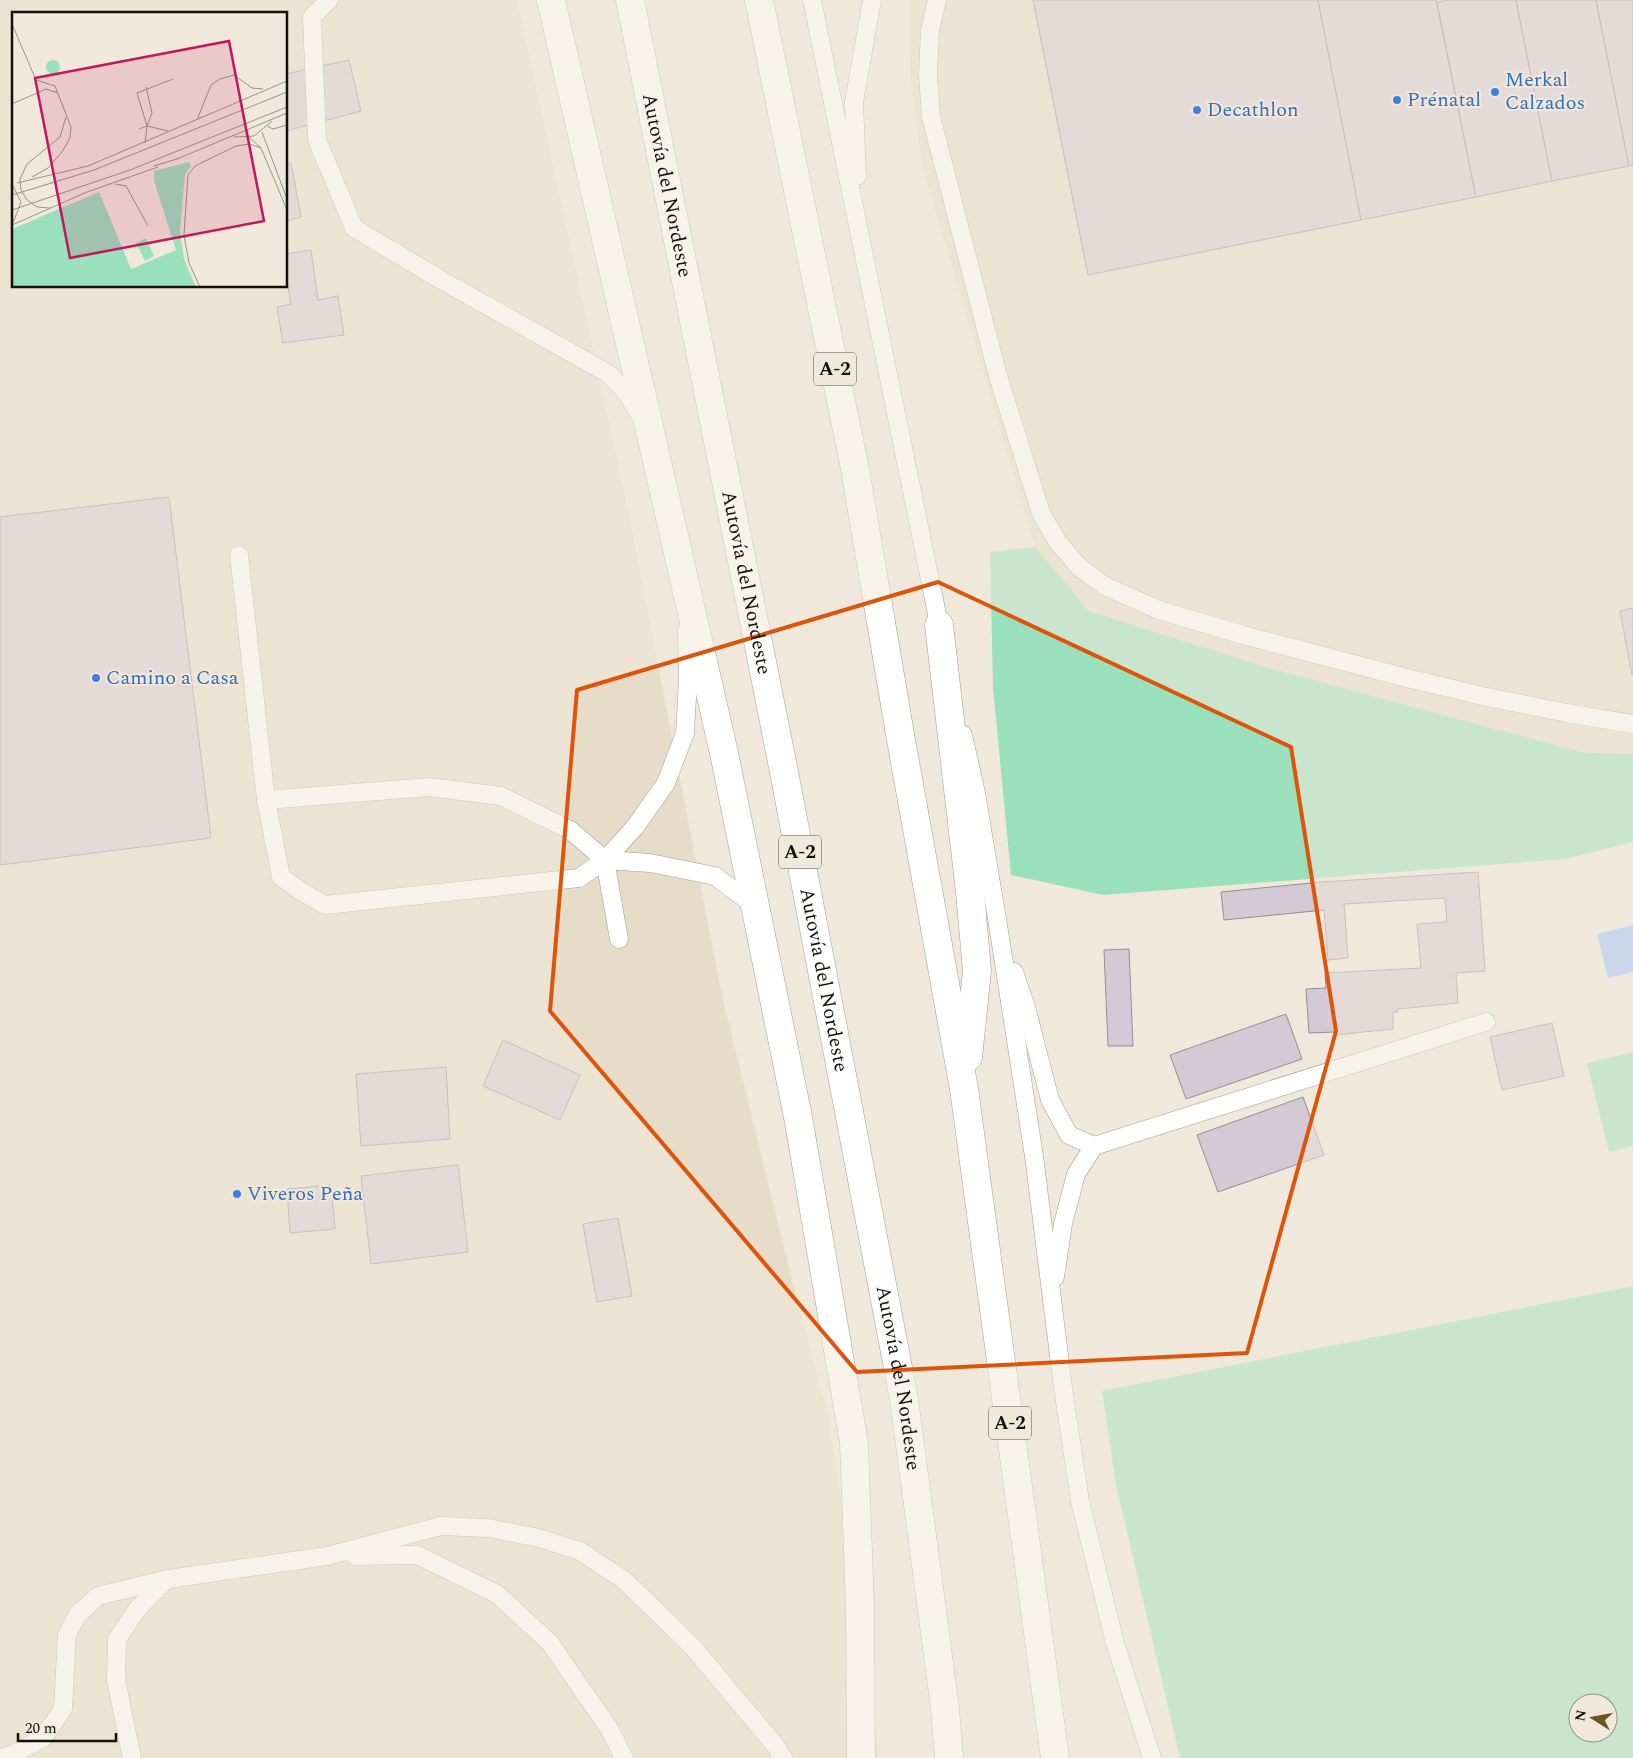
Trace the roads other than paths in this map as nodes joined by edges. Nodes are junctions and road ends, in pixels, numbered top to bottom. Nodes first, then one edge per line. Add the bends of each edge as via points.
1 (329, 0) edge
2 (551, 0) edge
3 (630, 0) edge
4 (759, 0) edge
5 (812, 0) edge
6 (872, 0) edge
7 (937, 0) edge
8 (860, 232) junction
9 (651, 436) junction
10 (239, 555) dead end
11 (686, 582) junction
12 (939, 625) junction
13 (1633, 724) edge
14 (266, 800) junction
15 (606, 860) junction
16 (756, 907) junction
17 (999, 931) junction
18 (619, 939) dead end
19 (1486, 1022) dead end
20 (964, 1089) junction
21 (1094, 1146) junction
22 (1052, 1301) junction
23 (327, 1556) junction
24 (168, 1579) junction
25 (0, 1758) edge
26 (132, 1758) edge
27 (624, 1758) edge
28 (783, 1758) edge
29 (861, 1758) edge
30 (949, 1758) edge
31 (1056, 1758) edge
32 (1152, 1758) edge

1 - 9 lane via 312,17 317,140 354,228 609,374 628,395
2 - 9 main road
3 - 30 main road, Autovía del Nordeste / A-2 via 786,781 904,1399
4 - 20 main road, A-2 via 855,469
5 - 8 lane
6 - 8 lane via 854,102
7 - 13 lane via 930,30 928,74 931,117 998,376 1041,513 1057,541 1079,567 1105,586 1159,610 1242,635 1478,695
8 - 12 lane
9 - 11 main road
10 - 14 lane
11 - 15 lane via 688,680 685,733 666,783 635,827
11 - 16 main road
12 - 17 lane via 976,794
12 - 20 main road via 977,970
14 - 15 lane via 429,787 501,796 570,830
14 - 15 lane via 281,877 325,905 579,878
15 - 16 lane via 650,863 715,876
15 - 18 lane
16 - 29 main road via 798,1117 854,1444
17 - 21 lane via 1026,1007 1050,1100 1070,1135
17 - 22 lane via 1034,1156
19 - 21 lane
20 - 31 main road, A-2
21 - 22 lane via 1076,1174 1067,1207
22 - 32 lane via 1080,1501 1115,1643
23 - 24 lane
23 - 27 lane via 417,1555 497,1594 550,1643 610,1730
23 - 28 lane via 440,1526 488,1528 539,1538 580,1551 624,1580 691,1645
24 - 25 lane via 98,1596 78,1614 67,1634 63,1709 43,1738
24 - 26 lane via 139,1607 117,1639 116,1680

